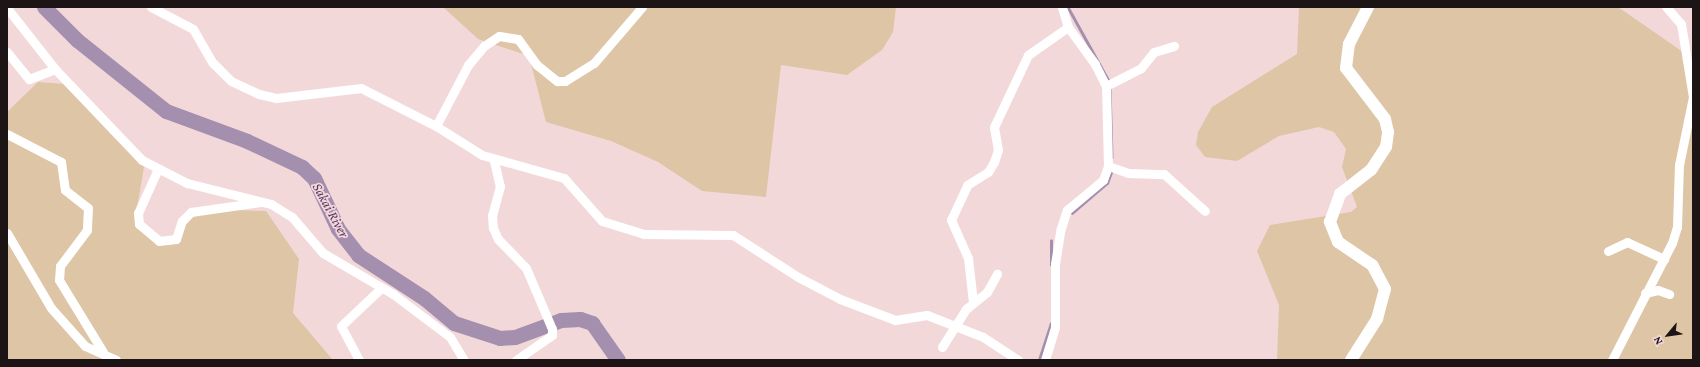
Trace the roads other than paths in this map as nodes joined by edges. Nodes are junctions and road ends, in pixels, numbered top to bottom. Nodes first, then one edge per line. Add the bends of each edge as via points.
1 (151, 7) edge
2 (642, 7) edge
3 (1062, 7) edge
4 (1368, 7) edge
5 (1666, 7) edge
6 (7, 8) edge
7 (10, 16) edge
8 (1068, 27) junction
9 (1174, 46) dead end
10 (7, 52) edge
11 (55, 69) junction
12 (1109, 85) junction
13 (436, 126) junction
14 (7, 134) edge
15 (494, 161) junction
16 (1110, 166) junction
17 (158, 171) junction
18 (261, 202) junction
19 (1205, 211) dead end
20 (7, 234) edge
21 (1608, 251) dead end
22 (1664, 259) junction
23 (997, 274) dead end
24 (381, 288) junction
25 (1645, 293) junction
26 (1669, 294) dead end
27 (973, 302) junction
28 (956, 327) junction
29 (942, 347) dead end
30 (103, 352) junction
31 (116, 360) edge
32 (359, 360) edge
33 (464, 360) edge
34 (516, 360) edge
35 (1018, 360) edge
36 (1045, 360) edge
37 (1351, 360) edge
38 (1612, 360) edge

1 - 13 street via 193,29 213,63 242,87 276,98 361,88
2 - 13 street via 594,63 565,81 557,81 537,66 518,39 499,36 484,46 468,66
3 - 8 street
4 - 37 street via 1349,44 1346,68 1385,119 1388,132 1386,147 1371,170 1340,194 1330,222 1338,242 1372,265 1385,289 1377,319
5 - 22 street via 1681,24 1693,97 1677,179 1677,227
6 - 7 street
7 - 11 street
8 - 12 street
8 - 27 street via 1028,56 994,127 998,150 994,162 988,172 967,185 951,220 968,258
9 - 12 street via 1154,52 1141,68
10 - 11 street via 29,79
11 - 17 street via 130,149
12 - 16 street
13 - 15 street
14 - 30 street via 61,162 65,190 88,208 87,230 60,266 59,280
15 - 28 street via 551,171 564,178 602,221 644,234 733,235 798,277 840,299 895,320 927,315
15 - 34 street via 500,186 492,215 493,228 498,239 526,268 545,305 552,329 552,335
16 - 19 street via 1128,173 1164,174
16 - 36 street via 1103,180 1068,210 1061,228 1055,264 1055,326
17 - 18 street
17 - 18 street via 138,213 139,224 159,241 176,239 182,221 191,212
18 - 24 street via 292,218 323,253
20 - 30 street via 51,308 85,346
21 - 22 street via 1627,242
22 - 25 street
23 - 27 street via 987,292
24 - 32 street via 341,326
24 - 33 street via 450,337
25 - 26 street via 1658,290
25 - 38 street
27 - 28 street
28 - 29 street
28 - 35 street via 983,337
30 - 31 street

